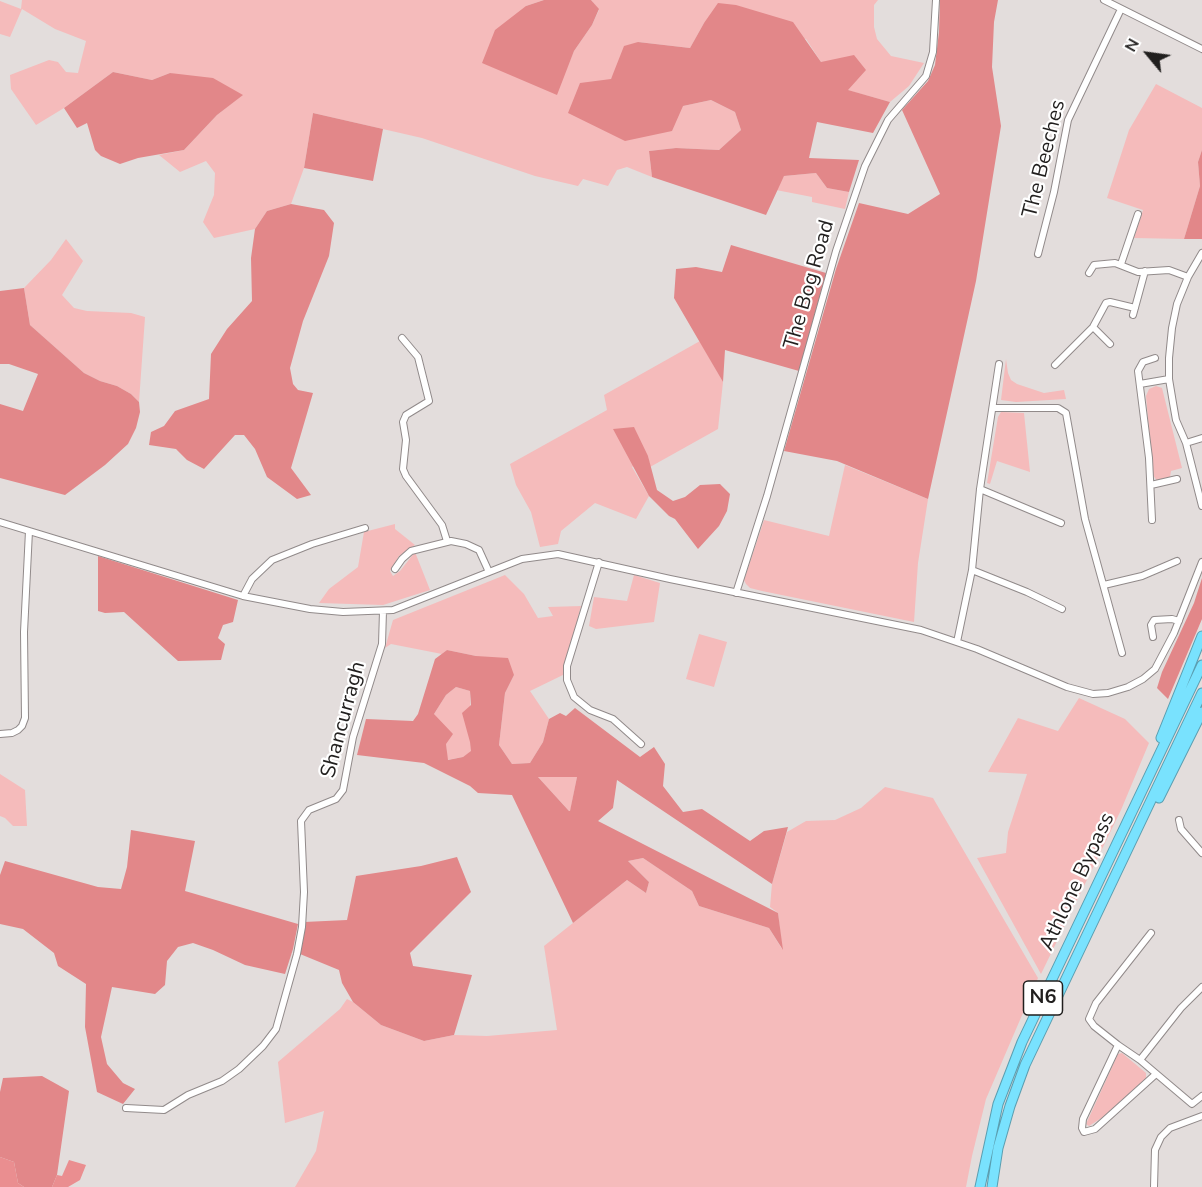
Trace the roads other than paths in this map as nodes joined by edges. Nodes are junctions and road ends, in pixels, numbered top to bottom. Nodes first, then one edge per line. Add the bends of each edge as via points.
1 (936, 0) edge
2 (1104, 0) edge
3 (1121, 9) junction
4 (1202, 49) edge
5 (1138, 214) dead end
6 (1202, 252) edge
7 (1038, 254) dead end
8 (1121, 264) junction
9 (1144, 271) junction
10 (1089, 273) dead end
11 (1188, 277) junction
12 (1093, 327) junction
13 (402, 338) dead end
14 (1110, 344) dead end
15 (1155, 358) dead end
16 (999, 364) dead end
17 (1054, 365) dead end
18 (1169, 379) junction
19 (1140, 384) junction
20 (993, 408) junction
21 (1202, 438) edge
22 (1186, 443) junction
23 (1177, 479) dead end
24 (1151, 485) junction
25 (980, 489) junction
26 (1202, 507) edge
27 (1152, 520) dead end
28 (0, 522) edge
29 (1061, 523) dead end
30 (365, 528) dead end
31 (28, 531) junction
32 (447, 541) junction
33 (1177, 561) dead end
34 (598, 562) junction
35 (1202, 562) edge
36 (395, 569) dead end
37 (972, 570) junction
38 (489, 572) junction
39 (1104, 585) junction
40 (736, 593) junction
41 (243, 596) junction
42 (1062, 609) dead end
43 (383, 611) junction
44 (1179, 621) junction
45 (1202, 636) edge
46 (1153, 637) dead end
47 (957, 642) junction
48 (1122, 653) dead end
49 (1202, 665) edge
50 (1202, 693) edge
51 (1202, 712) edge
52 (0, 734) edge
53 (641, 744) dead end
54 (1129, 818) junction
55 (1179, 820) dead end
56 (1202, 853) edge
57 (1116, 873) junction
58 (1150, 933) dead end
59 (1202, 987) edge
60 (1118, 1045) junction
61 (1140, 1060) junction
62 (1156, 1074) junction
63 (1202, 1096) edge
64 (126, 1108) dead end
65 (1202, 1116) edge
66 (980, 1187) edge
67 (992, 1187) edge
68 (1154, 1187) edge

1 - 40 street, The Bog Road via 933,52 926,76 888,120 865,166
2 - 3 street
3 - 4 street
3 - 7 street, The Beeches via 1068,120
5 - 8 street
6 - 11 street
8 - 9 street via 1136,272
8 - 10 street via 1094,265
9 - 11 street via 1171,271
9 - 12 street via 1134,311 1106,303
11 - 18 street via 1173,318
12 - 14 street
12 - 17 street
13 - 32 street via 418,357 429,401 406,415 403,422 403,469 442,525
15 - 19 street via 1139,366
16 - 20 street
18 - 19 street
18 - 22 street via 1176,420
19 - 24 street
20 - 25 street
20 - 39 street via 1065,411 1084,519
21 - 22 street
22 - 26 street
23 - 24 street
24 - 27 street
25 - 29 street
25 - 37 street
28 - 31 street
30 - 41 street via 272,560 252,579
31 - 41 street
31 - 52 street via 25,718 12,734
32 - 36 street via 411,551
32 - 38 street via 479,550
33 - 39 street via 1142,576
34 - 38 street via 558,554 522,559
34 - 40 street
34 - 53 street via 567,666 567,680 574,697 590,710 613,719
35 - 44 street
37 - 42 street
37 - 47 street
38 - 43 street
39 - 48 street
40 - 47 street via 921,630
41 - 43 street via 310,609
43 - 64 street, Shancurragh via 382,644 353,736 343,790 336,799 309,810 301,821 302,927 276,1029 263,1046 222,1082 188,1095 164,1110
44 - 46 street via 1154,620
44 - 47 street via 1161,660 1150,673 1128,687 1100,694 1067,687
45 - 54 highway, N6
49 - 54 highway, Athlone Bypass / N6
50 - 57 highway, Athlone Bypass / N6
51 - 57 highway, N6 via 1137,842
54 - 66 highway, Athlone Bypass / N6 via 1007,1078
55 - 56 street via 1181,829
57 - 67 highway, Athlone Bypass / N6 via 1025,1065 998,1148
58 - 60 street via 1089,1019
59 - 61 street
60 - 61 street
60 - 62 street via 1083,1119 1084,1132 1095,1129
61 - 62 street
62 - 63 street via 1192,1104
65 - 68 street via 1170,1128 1161,1137 1155,1150

